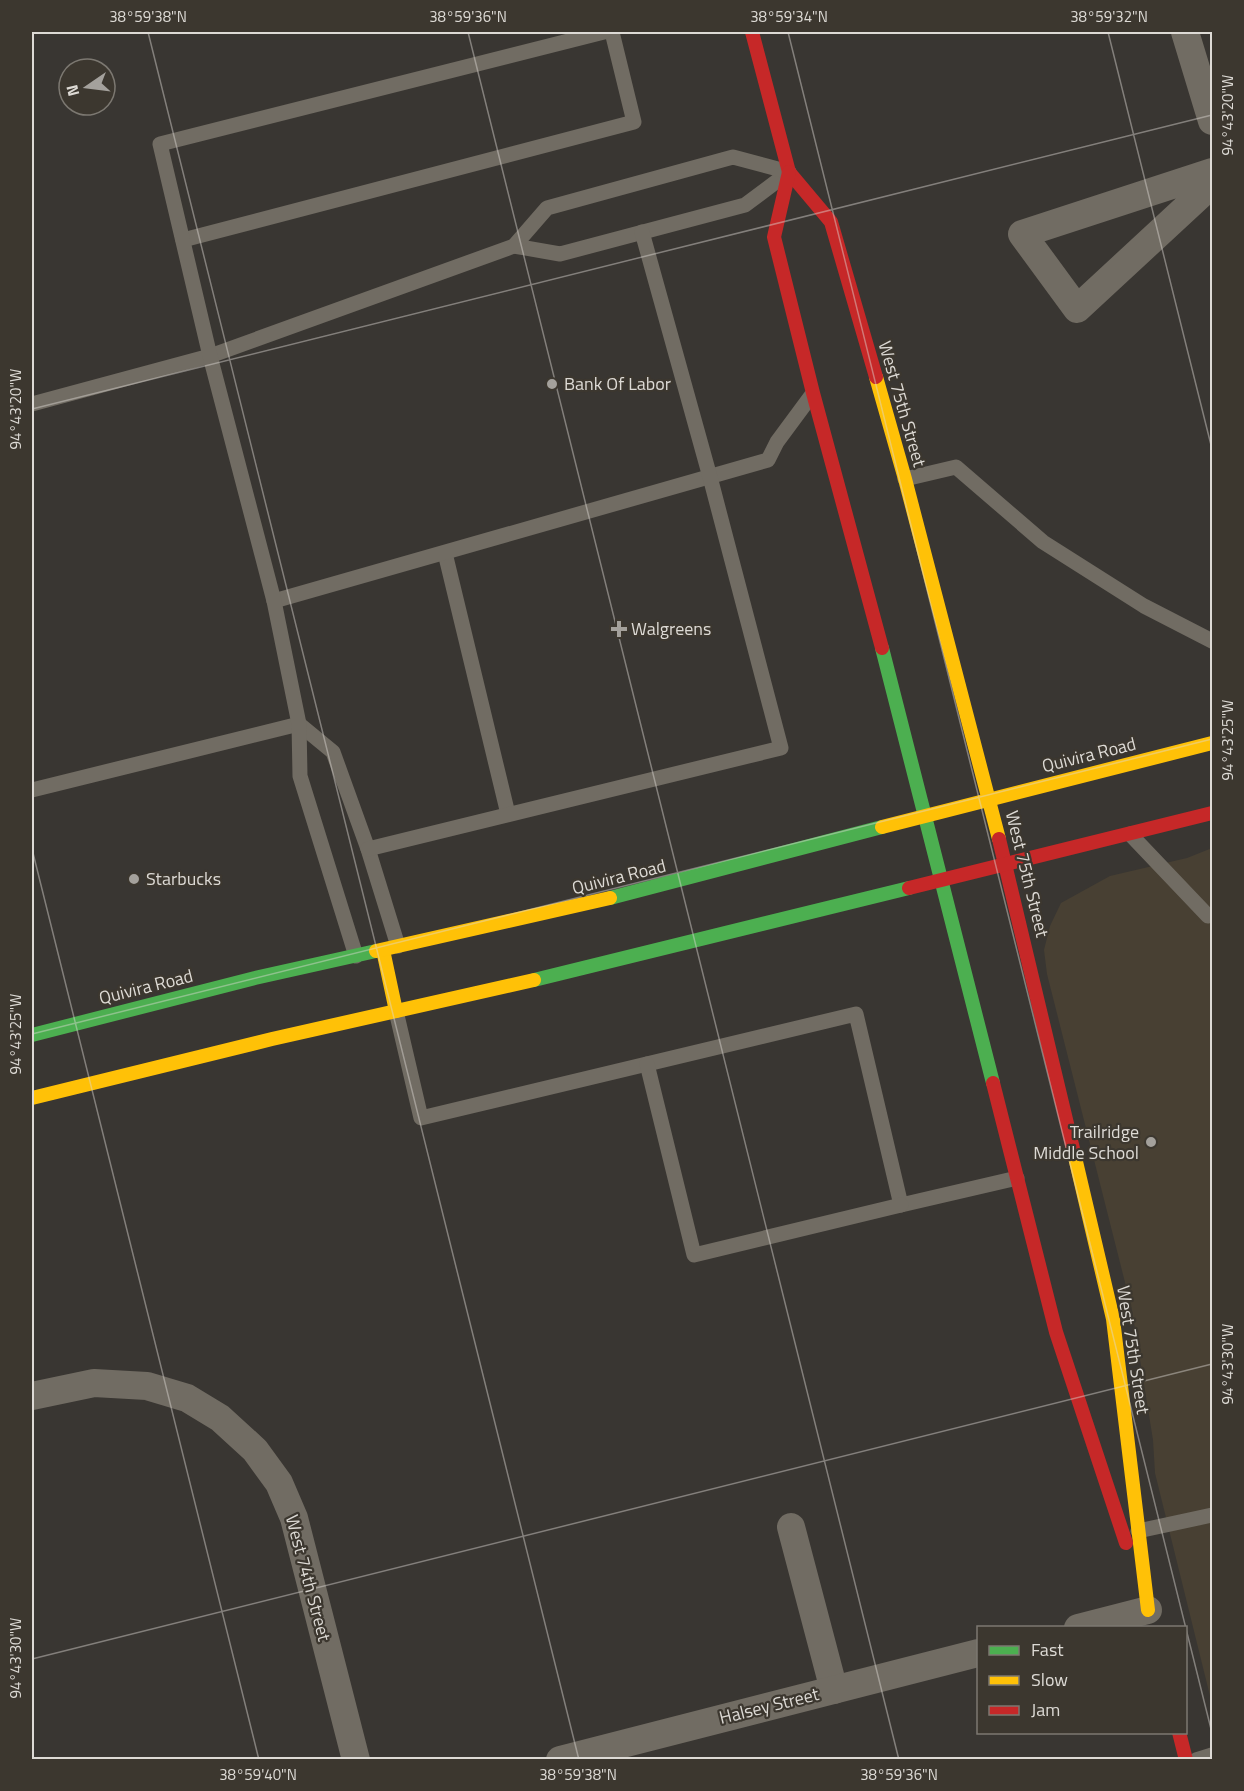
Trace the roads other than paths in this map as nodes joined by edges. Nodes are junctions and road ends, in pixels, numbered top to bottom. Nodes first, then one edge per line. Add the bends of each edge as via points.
1 (604, 32) edge
2 (612, 32) edge
3 (752, 32) edge
4 (1185, 32) edge
5 (1211, 110) edge
6 (789, 172) junction
7 (1212, 172) edge
8 (1212, 184) edge
9 (642, 232) junction
10 (183, 240) junction
11 (514, 246) junction
12 (210, 356) junction
13 (813, 393) junction
14 (32, 404) edge
15 (710, 477) junction
16 (905, 479) junction
17 (445, 553) junction
18 (274, 602) junction
19 (1212, 641) edge
20 (299, 724) junction
21 (1212, 743) edge
22 (32, 790) edge
23 (990, 798) junction
24 (1212, 813) edge
25 (508, 814) junction
26 (926, 815) junction
27 (1130, 834) junction
28 (368, 849) junction
29 (1006, 865) junction
30 (943, 880) junction
31 (1212, 915) edge
32 (398, 946) junction
33 (383, 950) junction
34 (356, 956) junction
35 (396, 1011) junction
36 (32, 1035) edge
37 (647, 1064) junction
38 (32, 1098) edge
39 (1017, 1178) junction
40 (901, 1205) junction
41 (32, 1396) edge
42 (1212, 1515) edge
43 (790, 1527) dead end
44 (1138, 1531) junction
45 (1150, 1619) edge
46 (1094, 1626) edge
47 (977, 1653) edge
48 (834, 1690) junction
49 (1180, 1734) edge
50 (1212, 1755) edge
51 (356, 1760) edge
52 (560, 1760) edge
53 (1186, 1760) edge
54 (1196, 1760) edge

1 - 10 lane via 160,144
2 - 10 lane via 634,122
3 - 6 main road, West 75th Street
4 - 5 street
6 - 9 lane via 745,205
6 - 11 lane via 733,157 548,208
6 - 13 main road, West 75th Street via 774,237
6 - 16 main road, West 75th Street via 831,222
7 - 8 street via 1022,234 1077,309
9 - 11 lane via 560,254
9 - 15 lane
10 - 12 lane
11 - 12 lane
12 - 14 lane
12 - 18 lane
13 - 15 lane via 768,460
13 - 26 main road, West 75th Street
15 - 17 lane
15 - 25 lane via 781,748
16 - 19 lane via 956,467 1043,542 1144,606
16 - 23 main road, West 75th Street
17 - 18 lane
17 - 25 lane
18 - 20 lane
20 - 22 lane
20 - 28 lane via 333,752
20 - 34 lane via 300,776
21 - 23 main road, Quivira Road
23 - 26 main road, Quivira Road
23 - 29 main road, West 75th Street
24 - 27 main road
25 - 28 lane
26 - 30 main road, West 75th Street
26 - 32 main road, Quivira Road via 612,898
27 - 29 main road
27 - 31 lane via 1208,916
28 - 32 lane
29 - 30 main road
29 - 44 main road, West 75th Street via 1113,1319
30 - 35 main road
30 - 39 main road, West 75th Street
32 - 33 main road, Quivira Road
33 - 34 main road, Quivira Road
33 - 35 main road
34 - 36 main road, Quivira Road
35 - 37 lane via 421,1118
35 - 38 main road
37 - 40 lane via 694,1255
37 - 40 lane via 855,1014
39 - 40 lane
39 - 45 main road, West 75th Street via 1056,1332
41 - 51 street, West 74th Street via 94,1383 147,1386 187,1398 220,1419 255,1450 279,1483 294,1518
42 - 44 lane
43 - 48 street
44 - 45 main road, West 75th Street
45 - 46 street
47 - 48 street, Halsey Street
48 - 52 street, Halsey Street
49 - 53 main road
50 - 54 lane

